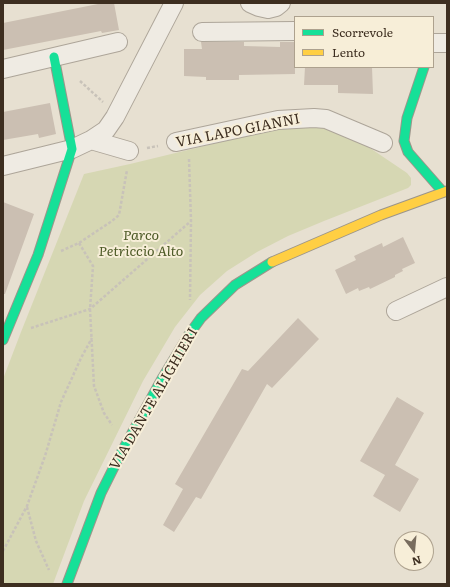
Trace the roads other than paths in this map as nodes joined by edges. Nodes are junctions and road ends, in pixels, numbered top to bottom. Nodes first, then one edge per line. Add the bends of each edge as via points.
1 (174, 3) edge
2 (250, 3) edge
3 (281, 3) edge
4 (294, 31) edge
5 (202, 32) dead end
6 (118, 42) dead end
7 (447, 43) edge
8 (434, 44) edge
9 (54, 57) junction
10 (424, 68) edge
11 (3, 69) edge
12 (91, 140) junction
13 (182, 141) road end
14 (383, 143) dead end
15 (72, 149) junction
16 (129, 151) road end
17 (3, 166) edge
18 (445, 192) edge
19 (447, 287) edge
20 (396, 311) dead end
21 (4, 339) edge
22 (67, 584) edge

1 - 12 street via 115,118 106,130
2 - 3 street via 268,9
4 - 5 street
6 - 9 street
7 - 8 street
9 - 11 street
9 - 15 street
10 - 18 street via 405,127 404,142 408,152
12 - 15 street
12 - 16 street
13 - 14 street, VIA LAPO GIANNI via 278,120 314,118 326,119
15 - 17 street
15 - 21 street via 38,255
18 - 22 street, VIA DANTE ALIGHIERI via 381,215 270,263 235,285 214,304 201,318 179,351 117,460 94,511
19 - 20 street

